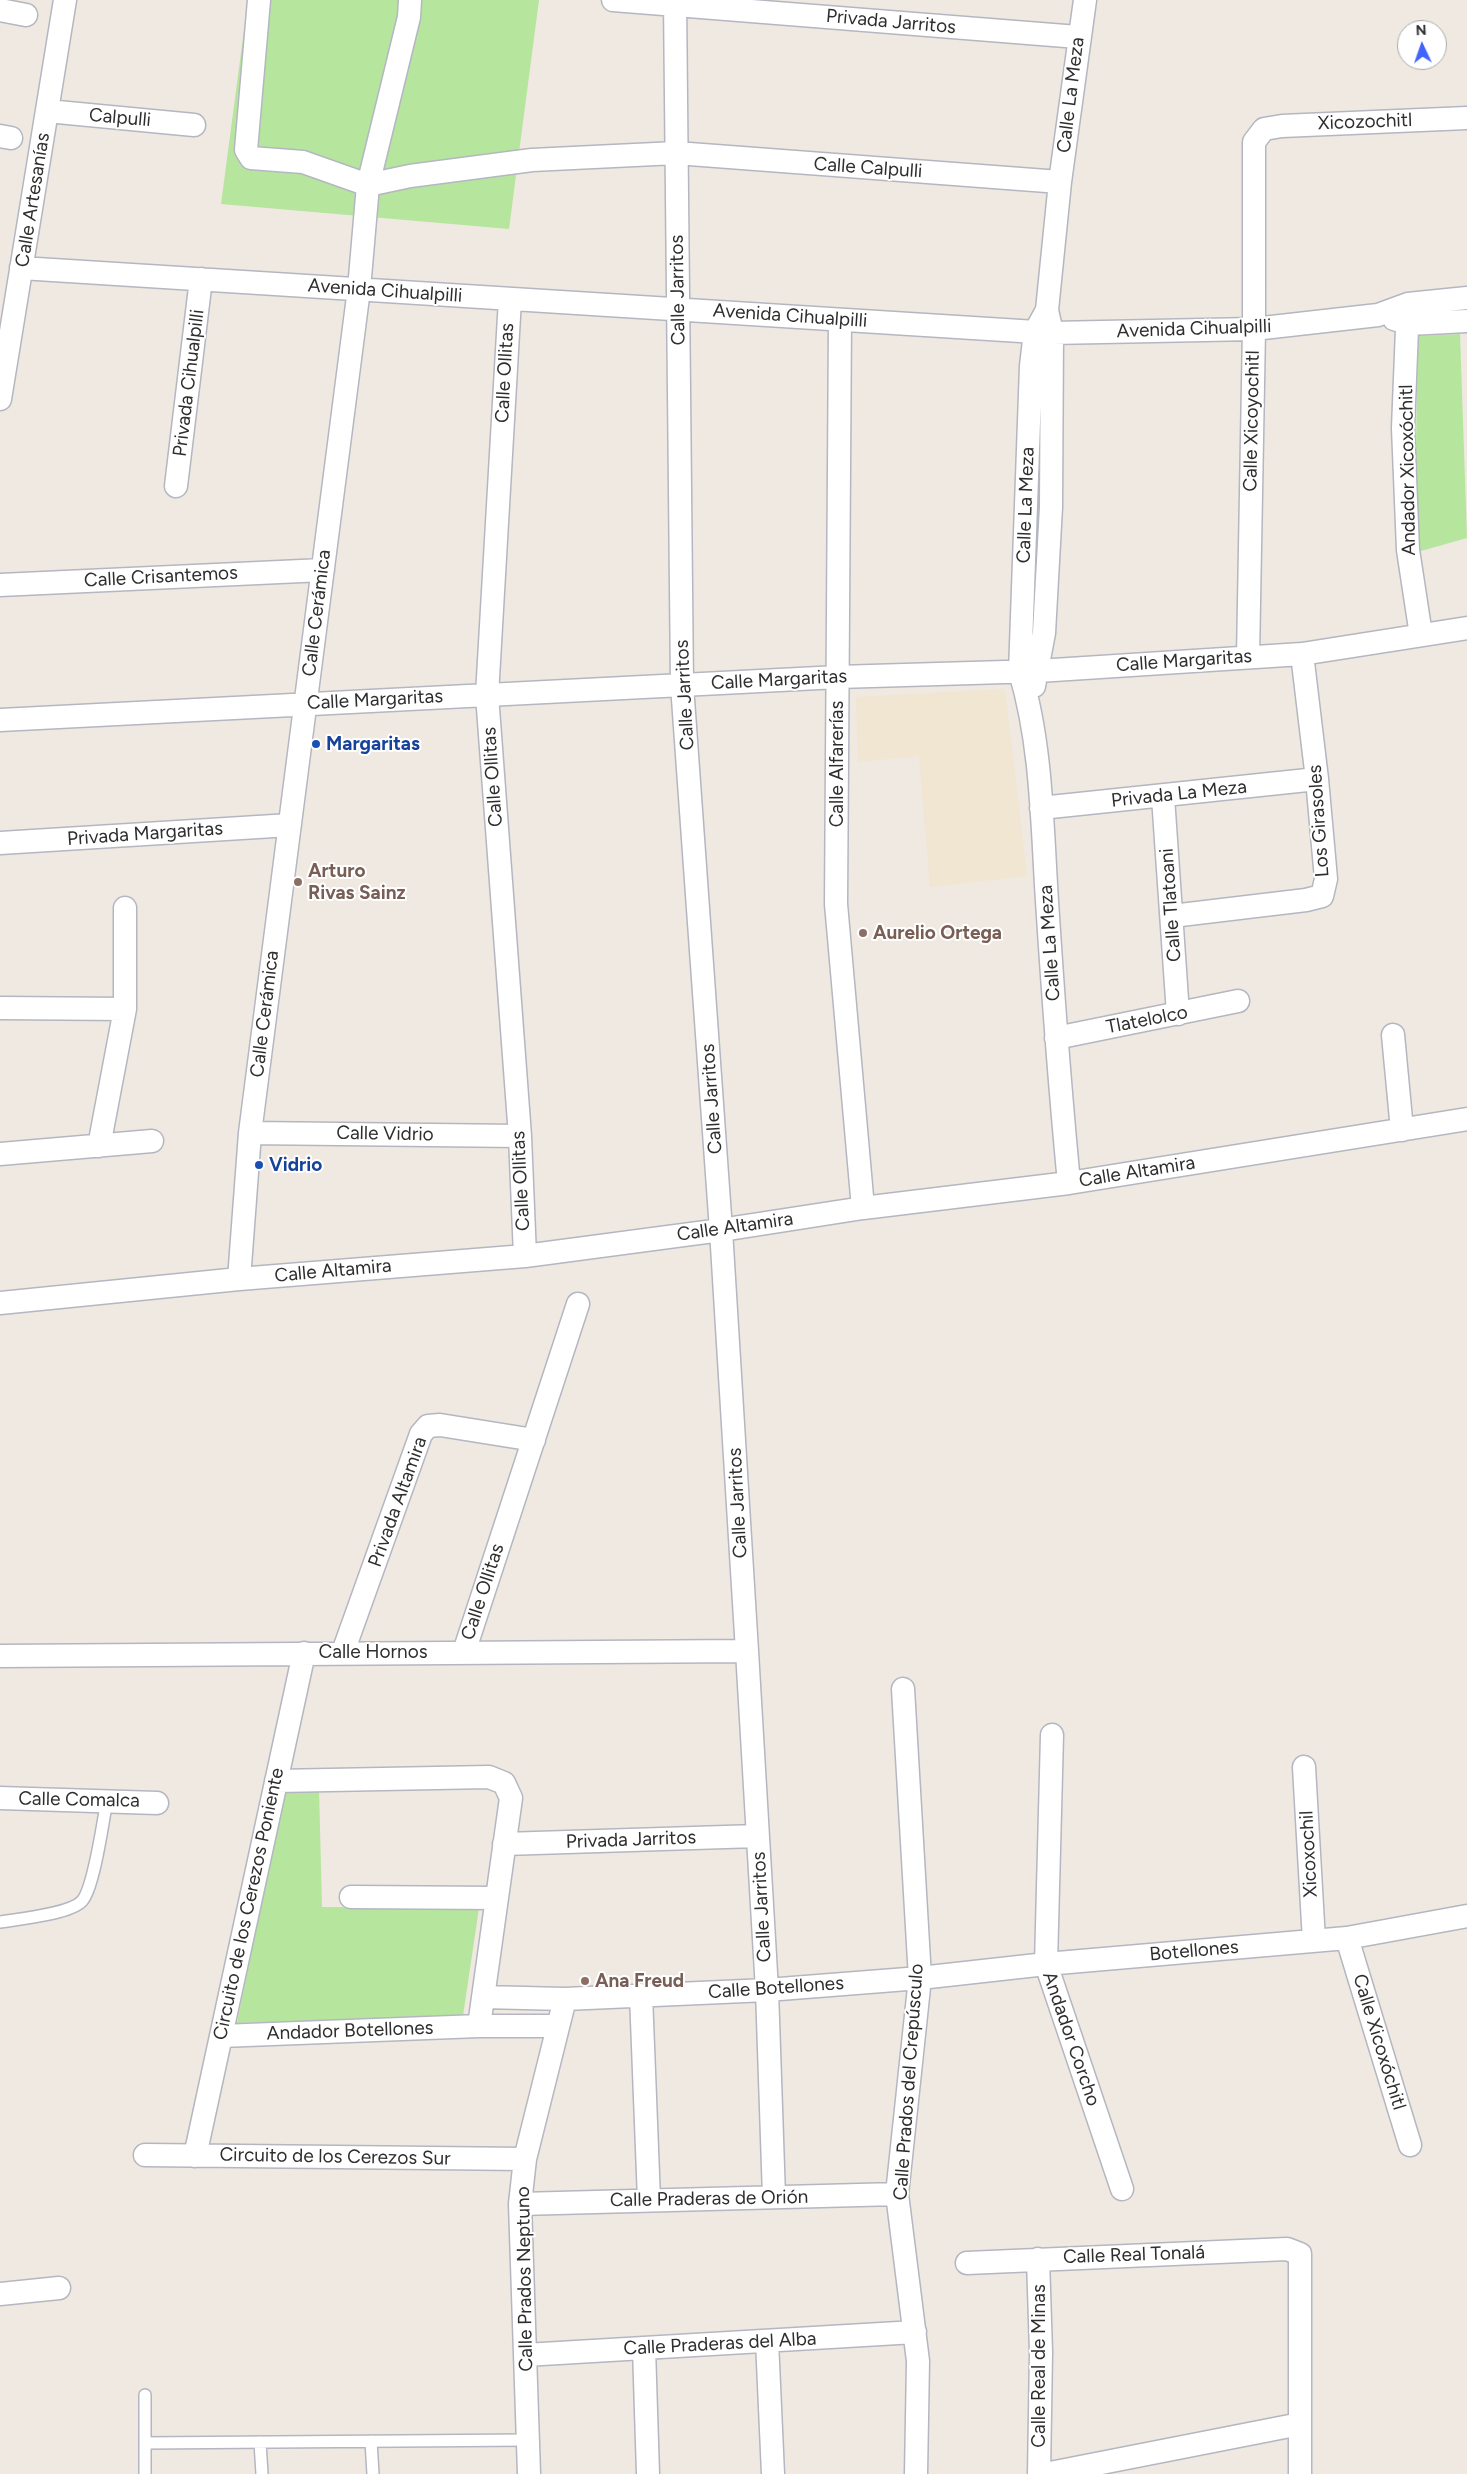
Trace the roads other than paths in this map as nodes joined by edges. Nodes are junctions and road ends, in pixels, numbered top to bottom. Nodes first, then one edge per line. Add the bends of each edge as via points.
1 (65, 0) edge
2 (259, 0) edge
3 (410, 0) edge
4 (613, 0) edge
5 (1084, 0) edge
6 (674, 2) edge
7 (0, 10) edge
8 (26, 15) dead end
9 (1078, 37) junction
10 (47, 111) junction
11 (1467, 118) edge
12 (194, 125) dead end
13 (1264, 129) joint
14 (676, 153) junction
15 (1060, 182) junction
16 (368, 185) junction
17 (22, 268) junction
18 (201, 279) junction
19 (359, 289) junction
20 (1467, 298) edge
21 (510, 299) junction
22 (678, 309) junction
23 (1408, 314) junction
24 (840, 320) junction
25 (1467, 321) edge
26 (1254, 329) junction
27 (1043, 332) junction
28 (0, 399) edge
29 (176, 486) dead end
30 (323, 570) junction
31 (0, 585) edge
32 (1467, 628) edge
33 (1421, 635) junction
34 (1302, 654) junction
35 (1248, 657) junction
36 (1029, 672) junction
37 (838, 677) junction
38 (682, 685) junction
39 (487, 695) junction
40 (306, 704) junction
41 (0, 720) edge
42 (1317, 778) junction
43 (1163, 797) junction
44 (1041, 808) junction
45 (290, 825) junction
46 (0, 843) edge
47 (125, 908) dead end
48 (1172, 916) junction
49 (1238, 1001) dead end
50 (0, 1008) edge
51 (125, 1009) junction
52 (1178, 1014) junction
53 (1393, 1035) dead end
54 (1056, 1038) junction
55 (1467, 1119) edge
56 (1402, 1130) junction
57 (250, 1133) junction
58 (520, 1136) junction
59 (152, 1141) dead end
60 (99, 1146) junction
61 (0, 1154) edge
62 (1069, 1183) junction
63 (863, 1208) junction
64 (721, 1230) junction
65 (525, 1256) junction
66 (239, 1279) junction
67 (0, 1303) edge
68 (578, 1304) dead end
69 (534, 1440) junction
70 (746, 1651) junction
71 (344, 1652) junction
72 (464, 1652) junction
73 (304, 1653) junction
74 (0, 1656) edge
75 (903, 1689) dead end
76 (1052, 1735) dead end
77 (1304, 1767) dead end
78 (276, 1781) junction
79 (0, 1798) edge
80 (108, 1800) junction
81 (157, 1802) dead end
82 (758, 1836) junction
83 (504, 1844) junction
84 (351, 1897) dead end
85 (497, 1898) junction
86 (1467, 1916) edge
87 (0, 1922) edge
88 (1348, 1938) junction
89 (1314, 1941) junction
90 (1046, 1964) junction
91 (920, 1978) junction
92 (767, 1990) junction
93 (641, 1996) junction
94 (483, 1997) junction
95 (565, 1999) junction
96 (479, 2026) junction
97 (558, 2026) junction
98 (221, 2036) junction
99 (1410, 2145) dead end
100 (144, 2155) dead end
101 (195, 2156) junction
102 (525, 2159) junction
103 (1122, 2189) dead end
104 (897, 2194) junction
105 (774, 2197) junction
106 (649, 2200) junction
107 (520, 2204) junction
108 (1038, 2258) junction
109 (967, 2263) dead end
110 (59, 2288) dead end
111 (0, 2294) edge
112 (915, 2332) junction
113 (766, 2341) junction
114 (644, 2348) junction
115 (526, 2355) junction
116 (145, 2395) dead end
117 (1300, 2424) junction
118 (528, 2440) junction
119 (371, 2441) junction
120 (260, 2442) junction
121 (145, 2443) junction
122 (145, 2474) edge
123 (262, 2474) edge
124 (373, 2474) edge
125 (529, 2474) edge
126 (648, 2474) edge
127 (773, 2474) edge
128 (916, 2474) edge
129 (1038, 2474) edge
130 (1044, 2474) edge
131 (1300, 2474) edge

1 - 10 street, Calle Artesanías
2 - 16 street via 246,150 251,158 302,162
3 - 16 street, Calle Cerámica via 409,17
4 - 6 street, Privada Jarritos
5 - 9 street, Calle La Meza
6 - 9 street, Privada Jarritos
6 - 14 street, Calle Jarritos
7 - 8 street
9 - 15 street, Calle La Meza
10 - 12 street, Calpulli
10 - 17 street, Calle Artesanías
11 - 13 street, Xicozochitl
13 - 26 street, Calle Xicoyochitl via 1254,142
14 - 15 street, Calle Calpulli
14 - 16 street, Calle Calpulli via 532,160 410,176
14 - 22 street, Calle Jarritos
15 - 27 street, Calle La Meza
16 - 19 street, Calle Cerámica
17 - 18 street, Avenida Cihualpilli
17 - 28 street, Calle Artesanías
18 - 19 street, Avenida Cihualpilli
18 - 29 street, Privada Cihualpilli
19 - 21 street, Avenida Cihualpilli
19 - 30 street, Calle Cerámica
20 - 23 street, Avenida Cihualpilli
21 - 22 street, Avenida Cihualpilli
21 - 39 street, Calle Ollitas
22 - 24 street, Avenida Cihualpilli
22 - 38 street, Calle Jarritos
23 - 25 street, Avenida Cihualpilli
23 - 26 street, Avenida Cihualpilli
23 - 33 street, Andador Xicoxóchitl via 1403,428 1408,550
24 - 27 street, Avenida Cihualpilli
24 - 37 street, Calle Alfarerías
26 - 27 street, Avenida Cihualpilli
26 - 35 street, Calle Xicoyochitl
27 - 36 street, Calle La Meza via 1031,366
30 - 31 street, Calle Crisantemos
30 - 40 street, Calle Cerámica
32 - 33 street, Calle Margaritas
33 - 34 street, Calle Margaritas
34 - 35 street, Calle Margaritas
34 - 42 street, Los Girasoles
35 - 36 street, Calle Margaritas
36 - 37 street, Calle Margaritas
36 - 44 street, Calle La Meza
37 - 38 street, Calle Margaritas
37 - 63 street, Calle Alfarerías via 836,904
38 - 39 street, Calle Margaritas
38 - 64 street, Calle Jarritos
39 - 40 street, Calle Margaritas
39 - 58 street, Calle Ollitas
40 - 41 street, Calle Margaritas
40 - 45 street, Calle Cerámica
42 - 43 street, Privada La Meza
42 - 48 street, Los Girasoles via 1326,879 1322,896
43 - 44 street, Privada La Meza
43 - 48 street, Calle Tlatoani
44 - 54 street, Calle La Meza
45 - 46 street, Privada Margaritas
45 - 57 street, Calle Cerámica
47 - 51 street
48 - 52 street, Calle Tlatoani
49 - 52 street, Tlatelolco
50 - 51 street
51 - 60 street
52 - 54 street, Tlatelolco
53 - 56 street
54 - 62 street, Calle La Meza
55 - 56 street, Calle Altamira
56 - 62 street, Calle Altamira
57 - 58 street, Calle Vidrio
57 - 66 street, Calle Cerámica
58 - 65 street, Calle Ollitas
59 - 60 street
60 - 61 street
62 - 63 street, Calle Altamira
63 - 64 street, Calle Altamira
64 - 65 street, Calle Altamira
64 - 70 street, Calle Jarritos
65 - 66 street, Calle Altamira
66 - 67 street, Calle Altamira
68 - 69 street, Calle Ollitas
69 - 71 street, Privada Altamira via 440,1424 428,1426 421,1434
69 - 72 street, Calle Ollitas
70 - 72 street, Calle Hornos
70 - 82 street, Calle Jarritos
71 - 72 street, Calle Hornos
71 - 73 street, Calle Hornos
73 - 74 street, Calle Hornos
73 - 78 street, Circuito de los Cerezos Poniente
75 - 91 street, Calle Prados del Crepúsculo
76 - 90 street, Andador Corcho
77 - 89 street, Xicoxochil
78 - 83 street via 489,1777 504,1783 511,1798
78 - 98 street, Circuito de los Cerezos Poniente
79 - 80 street, Calle Comalca
80 - 81 street, Calle Comalca
80 - 87 lane via 89,1888 82,1901 68,1909
82 - 83 street, Privada Jarritos
82 - 92 street, Calle Jarritos
83 - 85 street
84 - 85 street
85 - 94 street
86 - 88 street, Botellones
88 - 89 street, Botellones
88 - 99 street, Calle Xicoxóchitl
89 - 90 street, Botellones
90 - 91 street, Botellones
90 - 103 street, Andador Corcho
91 - 92 street, Calle Botellones
91 - 104 street, Calle Prados del Crepúsculo
92 - 93 street, Calle Botellones
92 - 105 street, Calle Jarritos
93 - 95 street, Calle Botellones
93 - 106 street
94 - 95 street, Calle Botellones
94 - 96 street
95 - 97 street, Calle Prados Neptuno
96 - 97 street
96 - 98 street, Andador Botellones
97 - 102 street, Calle Prados Neptuno
98 - 101 street, Circuito de los Cerezos Poniente
100 - 101 street, Circuito de los Cerezos Sur
101 - 102 street, Circuito de los Cerezos Sur
102 - 107 street, Calle Prados Neptuno
104 - 105 street, Calle Praderas de Orión
104 - 112 street, Calle Prados del Crepúsculo
105 - 106 street, Calle Praderas de Orión
106 - 107 street, Calle Praderas de Orión
107 - 115 street, Calle Prados Neptuno
108 - 109 street, Calle Real Tonalá
108 - 117 street, Calle Real Tonalá via 1288,2249 1300,2254
108 - 129 street, Calle Real de Minas via 1041,2352
110 - 111 street
112 - 113 street, Calle Praderas del Alba
112 - 128 street, Calle Prados del Crepúsculo via 918,2361
113 - 114 street, Calle Praderas del Alba
113 - 127 street
114 - 115 street, Calle Praderas del Alba
114 - 126 street
115 - 118 street, Calle Prados Neptuno
116 - 121 lane
117 - 130 street
117 - 131 street
118 - 119 lane
118 - 125 street, Calle Prados Neptuno
119 - 120 lane
119 - 124 lane
120 - 121 lane
120 - 123 lane
121 - 122 lane

